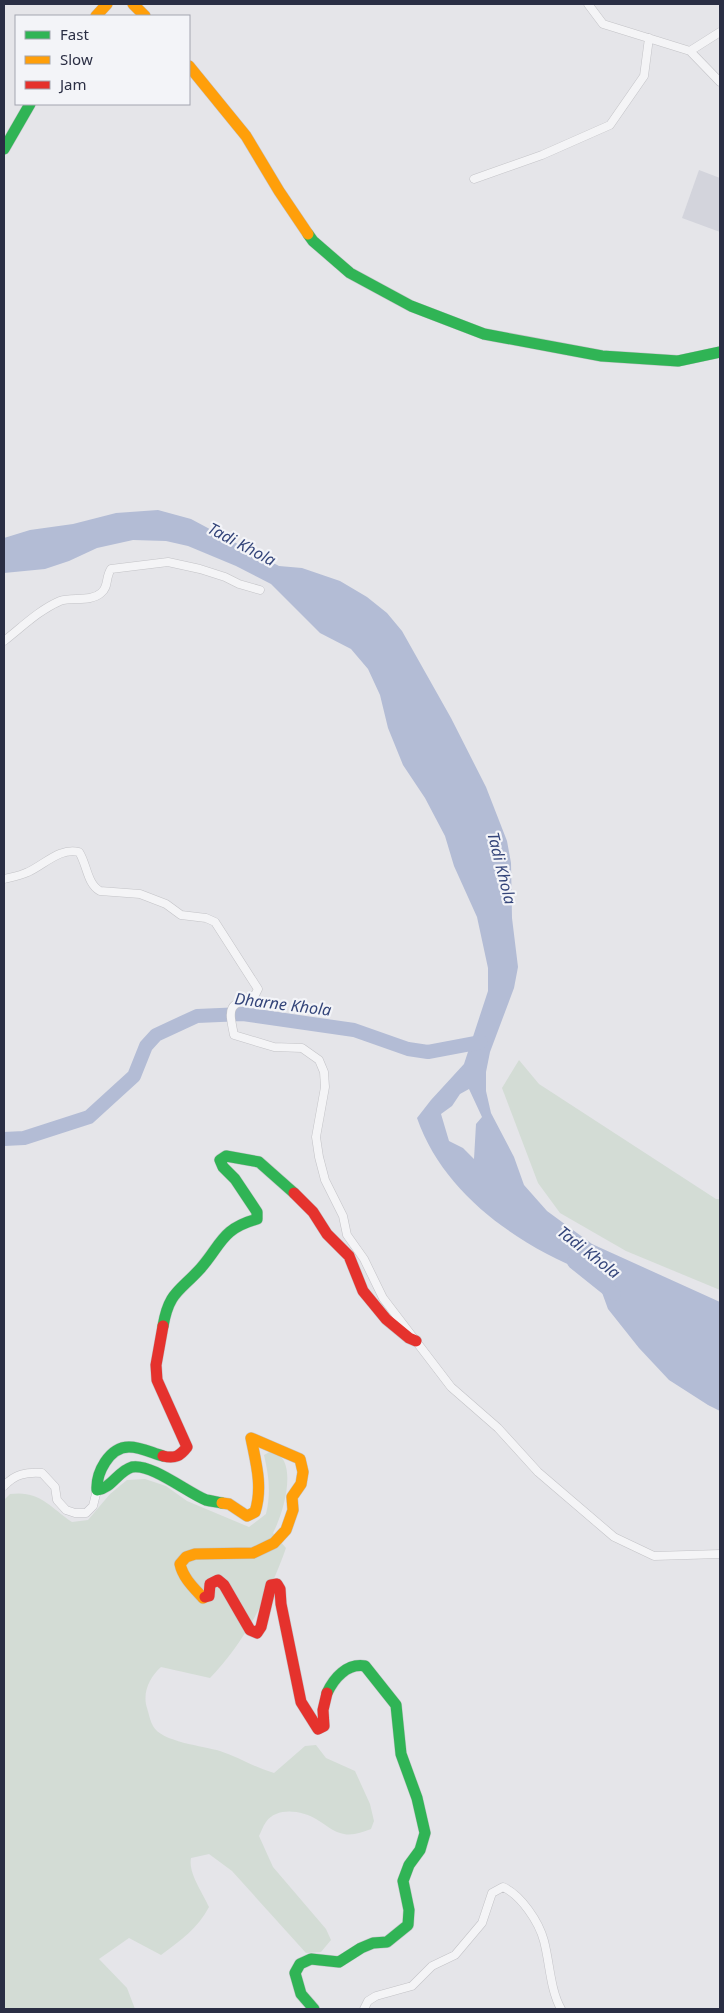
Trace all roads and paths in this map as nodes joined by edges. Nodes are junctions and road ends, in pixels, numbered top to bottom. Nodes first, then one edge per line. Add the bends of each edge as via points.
1 (107, 4) edge
2 (133, 4) edge
3 (588, 4) edge
4 (97, 15) edge
5 (144, 15) edge
6 (720, 32) edge
7 (649, 38) junction
8 (690, 50) junction
9 (190, 67) edge
10 (720, 82) edge
11 (29, 105) edge
12 (4, 149) edge
13 (474, 179) dead end
14 (720, 352) edge
15 (260, 590) dead end
16 (4, 641) edge
17 (4, 879) edge
18 (416, 1341) junction
19 (4, 1486) edge
20 (97, 1490) junction
21 (720, 1554) edge
22 (314, 2009) edge
23 (364, 2009) edge
24 (561, 2009) edge

1 - 4 street
2 - 5 street
3 - 7 street via 603,24
6 - 8 street
7 - 8 street
7 - 13 street via 644,76 610,125 542,155
8 - 10 street
9 - 14 street via 246,136 313,241 350,272 411,306 484,334 602,356 678,361
11 - 12 street
15 - 16 street via 200,569 168,562 111,569 106,588 100,595 63,600 47,607
17 - 18 street via 28,872 51,857 73,850 85,860 92,884 100,891 140,894 181,914 216,922 258,989 255,995 236,1003 231,1011 234,1035 274,1047 302,1048 319,1060 325,1087 316,1137 325,1180 347,1235 364,1259 383,1298
18 - 20 street via 386,1319 363,1291 349,1256 327,1234 313,1212 279,1178 259,1162 226,1156 220,1160 220,1166 233,1177 256,1212 257,1219 240,1224 224,1236 201,1268 174,1294 166,1311 156,1365 157,1380 187,1447 183,1455 174,1459 145,1449 118,1448 99,1472
18 - 21 street via 451,1387 498,1428 538,1472 614,1537 654,1556
19 - 20 street via 16,1476 42,1473 55,1487 57,1500 66,1510 75,1513 86,1512 93,1506
20 - 22 street via 104,1489 133,1467 148,1469 207,1500 229,1504 247,1516 255,1512 261,1499 251,1438 300,1459 303,1472 292,1497 293,1510 286,1530 274,1543 253,1553 194,1554 180,1564 195,1590 204,1598 209,1596 210,1584 218,1580 224,1585 250,1630 257,1633 271,1585 277,1584 302,1702 318,1729 324,1726 322,1715 327,1693 344,1670 353,1664 365,1666 396,1705 402,1754 425,1833 404,1880 408,1924 387,1942 373,1943 339,1962 311,1959 300,1964 295,1974 301,1994
23 - 24 street via 376,1996 412,1986 432,1966 455,1955 482,1922 492,1893 503,1887 512,1891 528,1910 544,1939

